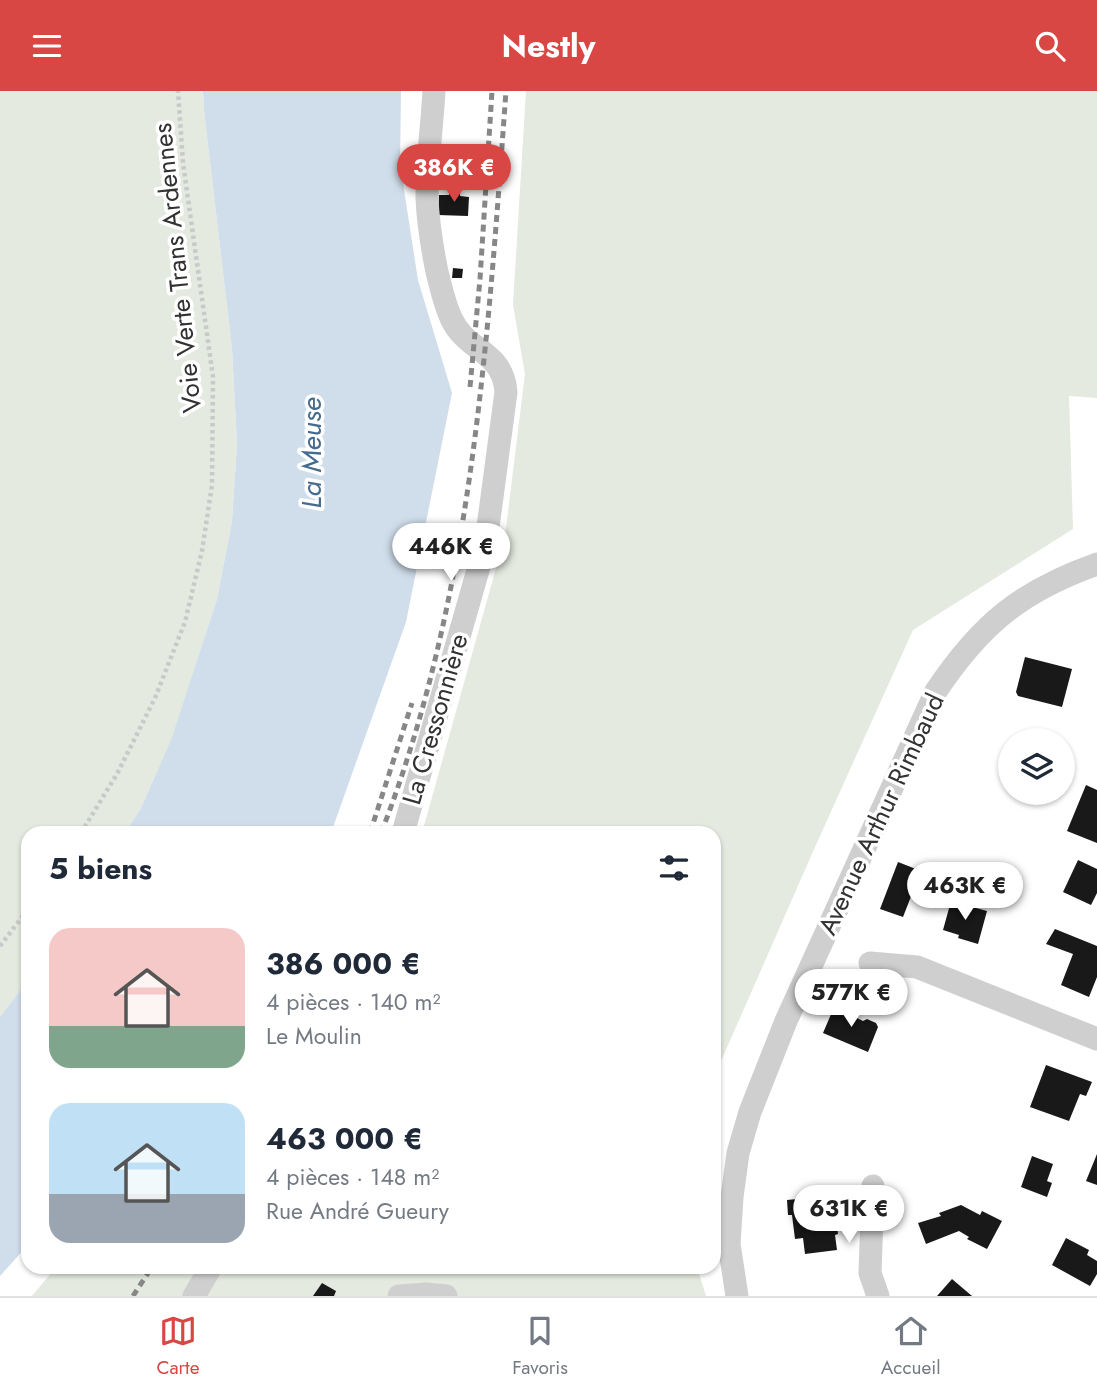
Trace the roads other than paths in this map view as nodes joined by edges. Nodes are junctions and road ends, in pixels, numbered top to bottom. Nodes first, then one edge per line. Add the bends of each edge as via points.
1 (435, 91) edge
2 (1097, 564) edge
3 (405, 826) edge
4 (870, 963) dead end
5 (1097, 1039) edge
6 (873, 1186) dead end
7 (207, 1274) edge
8 (194, 1296) edge
9 (399, 1296) edge
10 (446, 1296) edge
11 (737, 1296) edge
12 (878, 1296) edge

1 - 3 street, La Cressonnière via 429,225 445,303 460,333 496,362 506,392 486,542
2 - 11 street, Avenue Arthur Rimbaud via 1036,590 1007,610 983,631 936,691 786,1021 750,1112 732,1197 729,1244
4 - 5 street via 917,967
6 - 12 street via 870,1273
7 - 8 street
9 - 10 street

